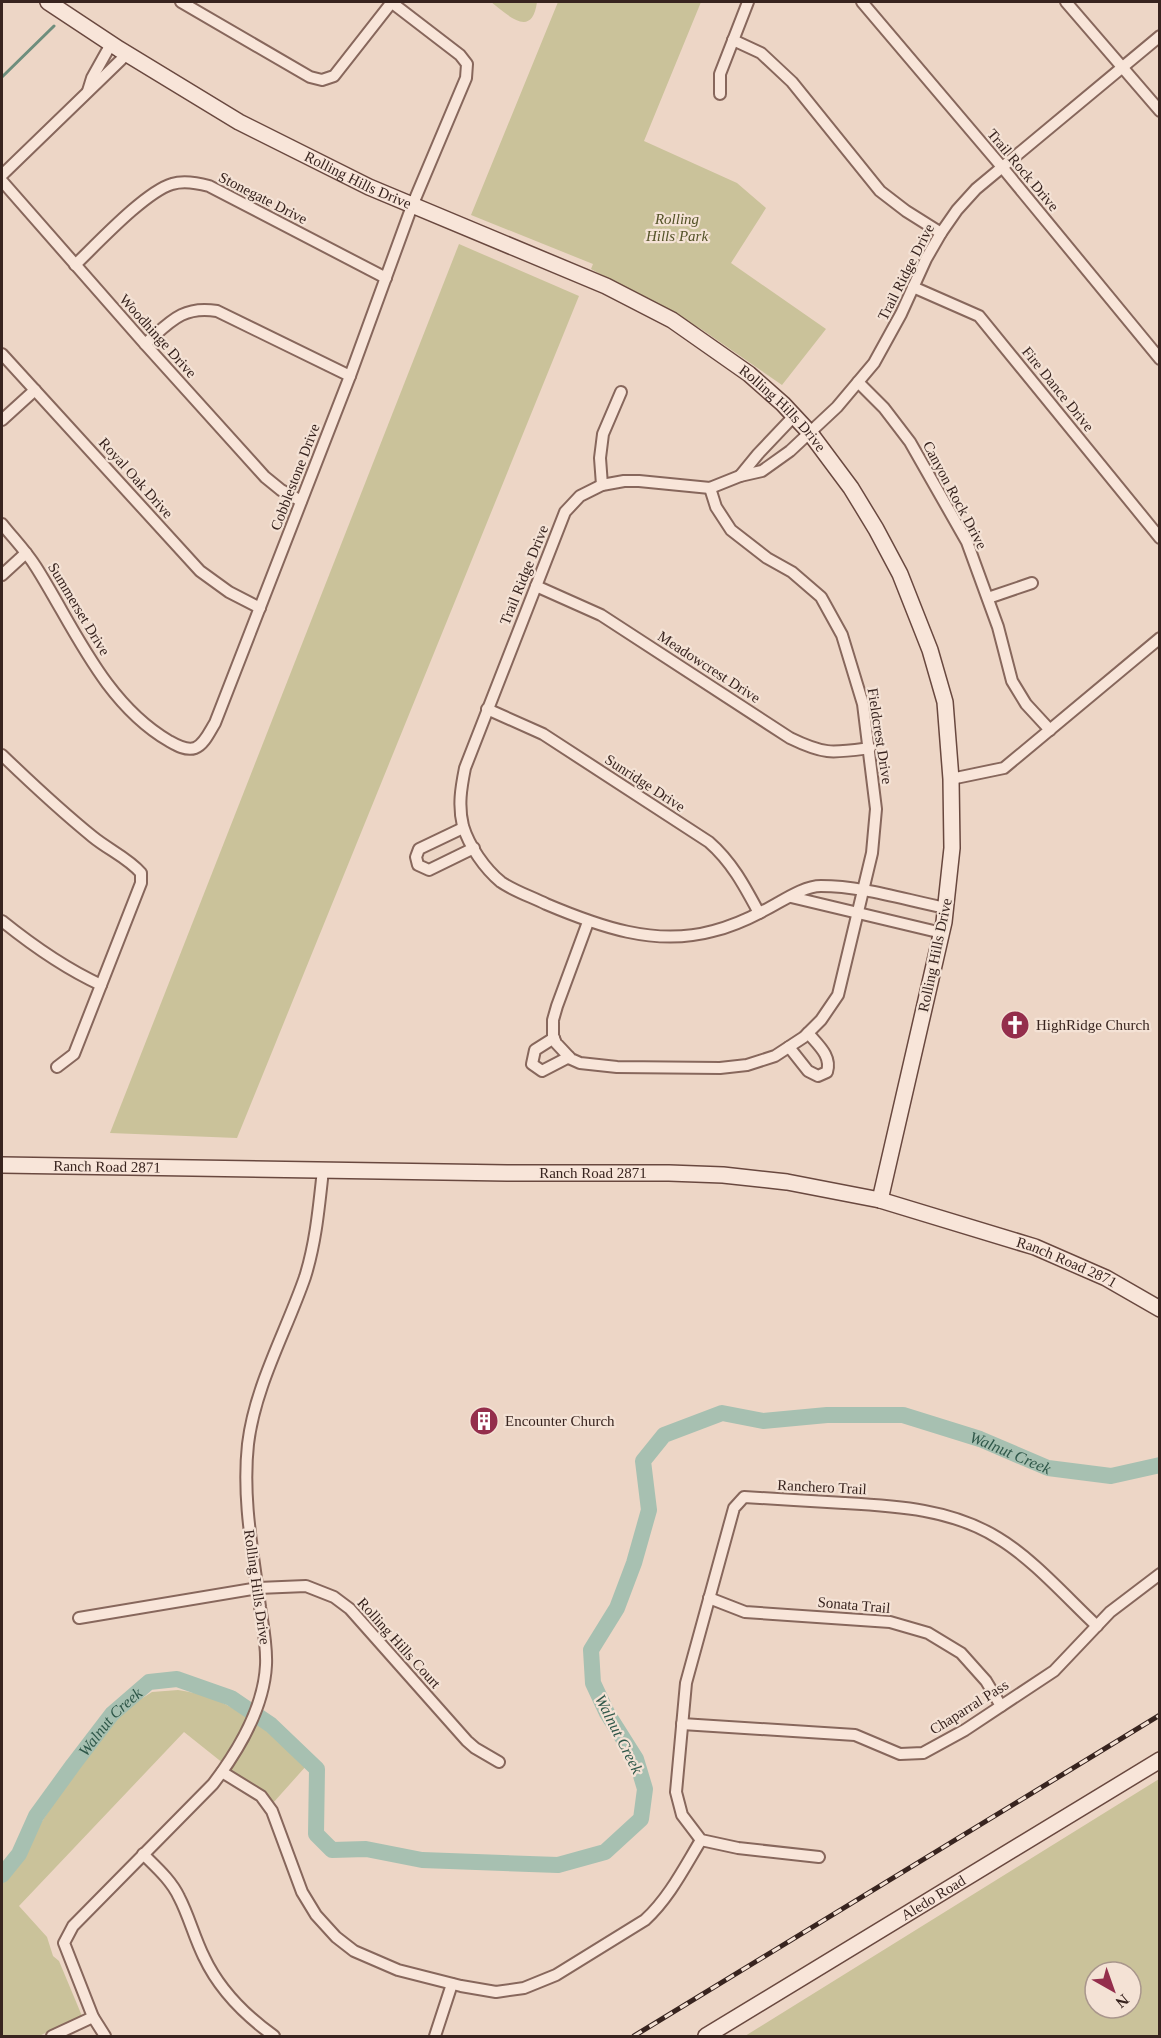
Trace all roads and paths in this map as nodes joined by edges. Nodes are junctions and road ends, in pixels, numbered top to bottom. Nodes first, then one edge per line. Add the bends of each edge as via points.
1 (48, 2) edge
2 (181, 2) edge
3 (392, 2) edge
4 (748, 2) edge
5 (862, 2) edge
6 (1066, 2) edge
7 (1160, 36) edge
8 (733, 40) junction
9 (111, 44) junction
10 (127, 54) junction
11 (1123, 66) junction
12 (88, 91) junction
13 (720, 94) dead end
14 (1160, 111) edge
15 (1002, 167) junction
16 (2, 176) edge
17 (2, 181) edge
18 (412, 206) junction
19 (941, 233) junction
20 (75, 264) junction
21 (386, 278) junction
22 (913, 287) junction
23 (145, 344) junction
24 (2, 354) edge
25 (1160, 359) edge
26 (350, 376) junction
27 (858, 382) junction
28 (35, 390) junction
29 (621, 392) dead end
30 (794, 416) junction
31 (2, 420) edge
32 (810, 433) junction
33 (740, 476) junction
34 (602, 485) junction
35 (710, 488) junction
36 (301, 501) junction
37 (2, 524) edge
38 (1160, 538) edge
39 (26, 553) junction
40 (2, 575) edge
41 (1032, 583) dead end
42 (536, 586) junction
43 (988, 598) junction
44 (260, 608) junction
45 (1160, 638) edge
46 (487, 709) junction
47 (1050, 730) junction
48 (191, 748) joint
49 (870, 748) junction
50 (2, 755) edge
51 (951, 779) junction
52 (464, 828) junction
53 (474, 848) junction
54 (864, 891) junction
55 (791, 897) junction
56 (946, 908) junction
57 (759, 913) junction
58 (859, 914) junction
59 (2, 921) edge
60 (588, 922) junction
61 (942, 933) junction
62 (101, 985) junction
63 (808, 1033) junction
64 (554, 1038) junction
65 (789, 1047) junction
66 (569, 1057) junction
67 (57, 1067) dead end
68 (2, 1165) edge
69 (323, 1170) junction
70 (880, 1200) junction
71 (1160, 1309) edge
72 (1160, 1574) edge
73 (258, 1588) junction
74 (709, 1598) junction
75 (79, 1618) dead end
76 (1097, 1626) junction
77 (1001, 1706) junction
78 (682, 1724) junction
79 (1160, 1760) edge
80 (499, 1762) dead end
81 (222, 1772) junction
82 (701, 1840) junction
83 (143, 1854) junction
84 (819, 1857) dead end
85 (452, 1984) junction
86 (93, 2017) junction
87 (52, 2037) edge
88 (105, 2037) edge
89 (274, 2037) edge
90 (435, 2037) edge
91 (706, 2037) edge

1 - 9 street, Rolling Hills Drive
2 - 3 street via 310,77 322,80 334,76
3 - 18 street, Cobblestone Drive via 467,64 466,78
4 - 8 street
5 - 15 street, Trail Rock Drive
6 - 11 street
7 - 11 street, Trail Ridge Drive
8 - 13 street via 720,74
8 - 19 street via 761,52 792,82 880,191
9 - 10 street, Rolling Hills Drive
9 - 12 street
10 - 12 street
10 - 18 street, Rolling Hills Drive via 239,122
11 - 14 street
11 - 15 street, Trail Ridge Drive
12 - 16 street
15 - 19 street, Trail Ridge Drive via 976,189
15 - 25 street, Trail Rock Drive
17 - 20 street, Woodhinge Drive
18 - 21 street, Cobblestone Drive
18 - 30 street, Rolling Hills Drive via 606,286 672,320 749,374
19 - 22 street, Trail Ridge Drive
20 - 21 street, Stonegate Drive via 148,197 179,182 209,186
20 - 23 street, Woodhinge Drive
21 - 26 street, Cobblestone Drive
22 - 27 street, Trail Ridge Drive via 874,363
22 - 38 street, Fire Dance Drive via 979,316
23 - 26 street via 186,312 217,310
23 - 36 street, Woodhinge Drive via 265,477
24 - 28 street, Royal Oak Drive
26 - 36 street, Cobblestone Drive
27 - 32 street, Trail Ridge Drive
27 - 43 street, Canyon Rock Drive via 910,442 967,542
28 - 31 street
28 - 44 street, Royal Oak Drive via 200,571
29 - 34 street via 603,434
30 - 32 street, Rolling Hills Drive
30 - 33 street, Trail Ridge Drive
32 - 33 street, Trail Ridge Drive via 762,471
32 - 51 street, Rolling Hills Drive via 864,508 915,607 945,702
33 - 35 street, Trail Ridge Drive
34 - 35 street, Trail Ridge Drive via 639,481
34 - 42 street, Trail Ridge Drive via 580,496 565,512
35 - 49 street, Fieldcrest Drive via 716,507 731,530 821,597 842,635 863,704
36 - 44 street, Cobblestone Drive
37 - 39 street, Summerset Drive
39 - 40 street
39 - 48 street, Summerset Drive via 83,649 118,696 158,735
41 - 43 street
42 - 46 street, Trail Ridge Drive
42 - 49 street, Meadowcrest Drive via 601,615 814,750 832,753
43 - 47 street, Canyon Rock Drive via 1012,681 1026,704
44 - 48 street, Cobblestone Drive via 215,723 199,746
45 - 47 street
46 - 52 street, Trail Ridge Drive via 465,768 459,804
46 - 57 street, Sunridge Drive via 543,734 709,842 742,880
47 - 51 street via 1004,768
49 - 54 street, Fieldcrest Drive via 876,809
50 - 62 street via 64,813 141,873 141,883
51 - 56 street, Rolling Hills Drive via 952,848
52 - 53 street, Trail Ridge Drive
52 - 53 street via 419,849 418,865 425,870 433,869
53 - 60 street, Trail Ridge Drive via 502,883
54 - 55 street, Trail Ridge Drive via 819,886
54 - 56 street, Trail Ridge Drive
54 - 58 street, Fieldcrest Drive
55 - 57 street, Trail Ridge Drive
55 - 58 street
56 - 61 street, Rolling Hills Drive
57 - 60 street, Trail Ridge Drive via 712,932 679,936 624,932
58 - 61 street
58 - 63 street, Fieldcrest Drive via 838,995
59 - 62 street via 50,958
60 - 64 street via 556,1006
61 - 70 street, Rolling Hills Drive
62 - 67 street via 74,1054
63 - 65 street, Fieldcrest Drive
63 - 65 street via 828,1058 827,1072 818,1076 808,1071
64 - 66 street
64 - 66 street via 535,1050 532,1064 542,1071
65 - 66 street, Fieldcrest Drive via 756,1062 720,1068 590,1065
68 - 69 street, Ranch Road 2871
69 - 70 street, Ranch Road 2871 via 723,1175 788,1182
69 - 73 street, Rolling Hills Drive via 315,1239 305,1278 256,1405 248,1443 247,1515
70 - 71 street, Ranch Road 2871 via 1035,1247 1106,1278
72 - 76 street, Chaparral Pass
73 - 75 street, Rolling Hills Court
73 - 80 street, Rolling Hills Court via 306,1586 339,1600 467,1741
73 - 81 street, Rolling Hills Drive via 266,1666 263,1683 244,1738
74 - 76 street, Ranchero Trail via 734,1508 744,1497 879,1505 957,1518 998,1538
74 - 77 street, Sonata Trail via 745,1612 890,1622 928,1633 961,1653 986,1681
74 - 78 street, Ranchero Trail via 686,1683
76 - 77 street, Chaparral Pass via 1054,1671
77 - 78 street, Chaparral Pass via 923,1753 900,1754 855,1735
78 - 82 street, Ranchero Trail via 676,1791 682,1815
79 - 91 street, Aledo Road
81 - 83 street, Rolling Hills Drive
81 - 85 street via 261,1796 272,1811 302,1892 315,1915 336,1937 354,1950 398,1970
82 - 84 street
82 - 85 street via 657,1909 635,1927 556,1975 524,1988 496,1992
83 - 86 street, Rolling Hills Drive via 73,1926 64,1943
83 - 89 street via 179,1896 204,1959 224,1989 253,2021
85 - 90 street
86 - 87 street
86 - 88 street

